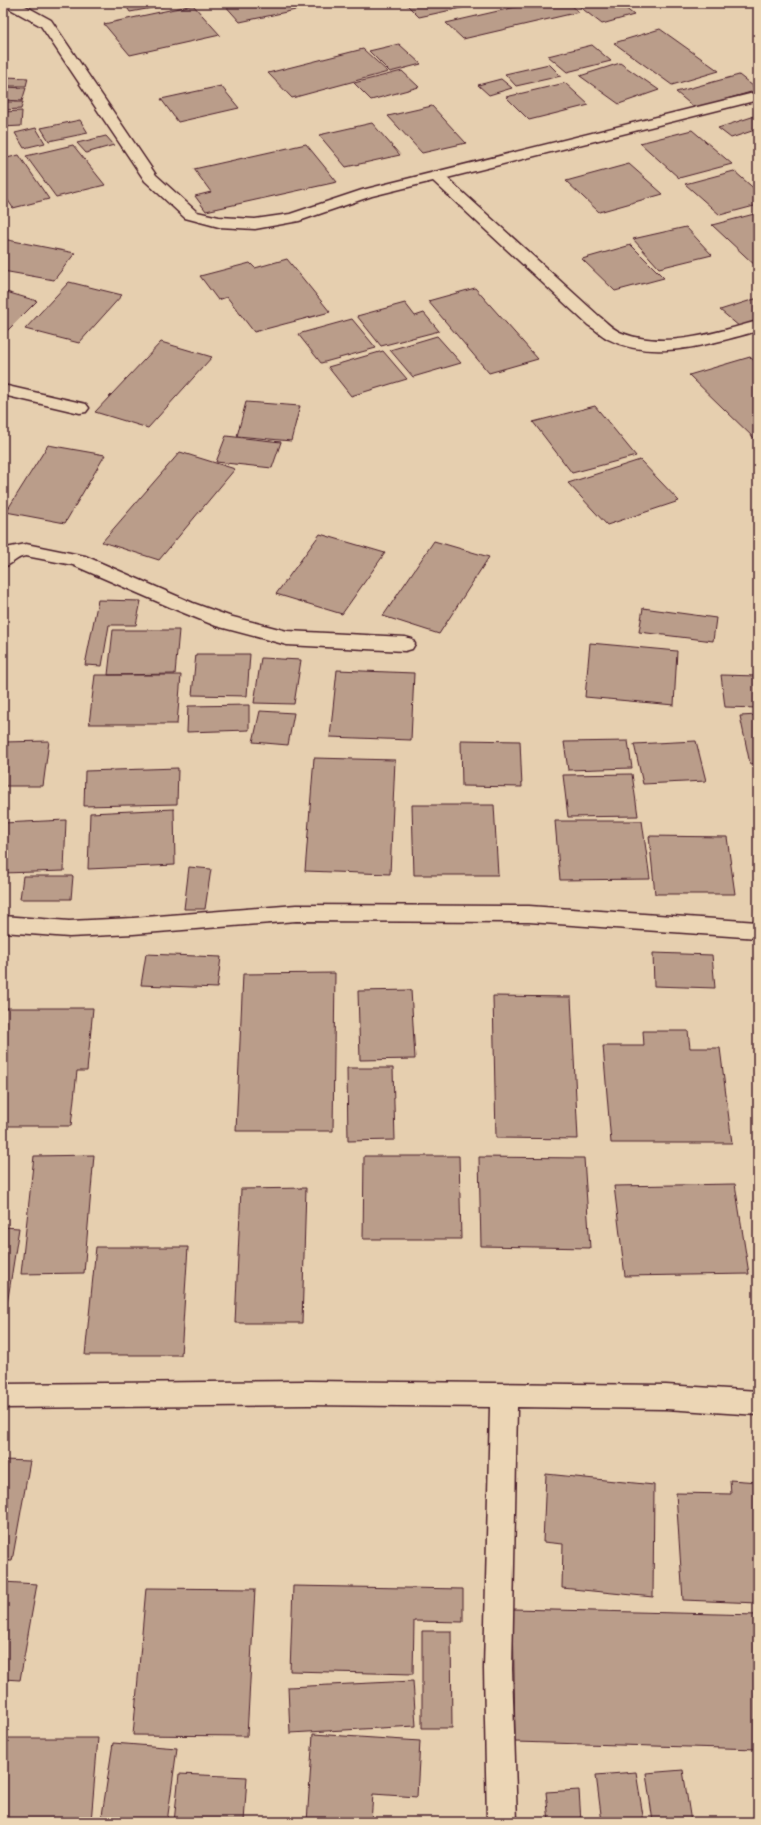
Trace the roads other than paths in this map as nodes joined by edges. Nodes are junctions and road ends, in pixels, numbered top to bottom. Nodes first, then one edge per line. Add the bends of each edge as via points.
1 (10, 3) edge
2 (758, 96) edge
3 (436, 176) junction
4 (758, 326) edge
5 (3, 390) edge
6 (80, 408) dead end
7 (3, 561) edge
8 (405, 644) dead end
9 (3, 924) edge
10 (758, 930) edge
11 (504, 1395) junction
12 (3, 1396) edge
13 (758, 1403) edge
14 (502, 1822) edge

1 - 3 street via 46,23 150,178 191,215 219,222 255,224 293,218 367,193
2 - 3 street
3 - 4 street via 594,322 616,337 664,345
5 - 6 street
7 - 8 street via 13,552 26,550 78,560 223,621 287,638
9 - 10 street via 69,929 296,913 529,914
11 - 12 street via 301,1393
11 - 13 street via 666,1397
11 - 14 street via 498,1669

